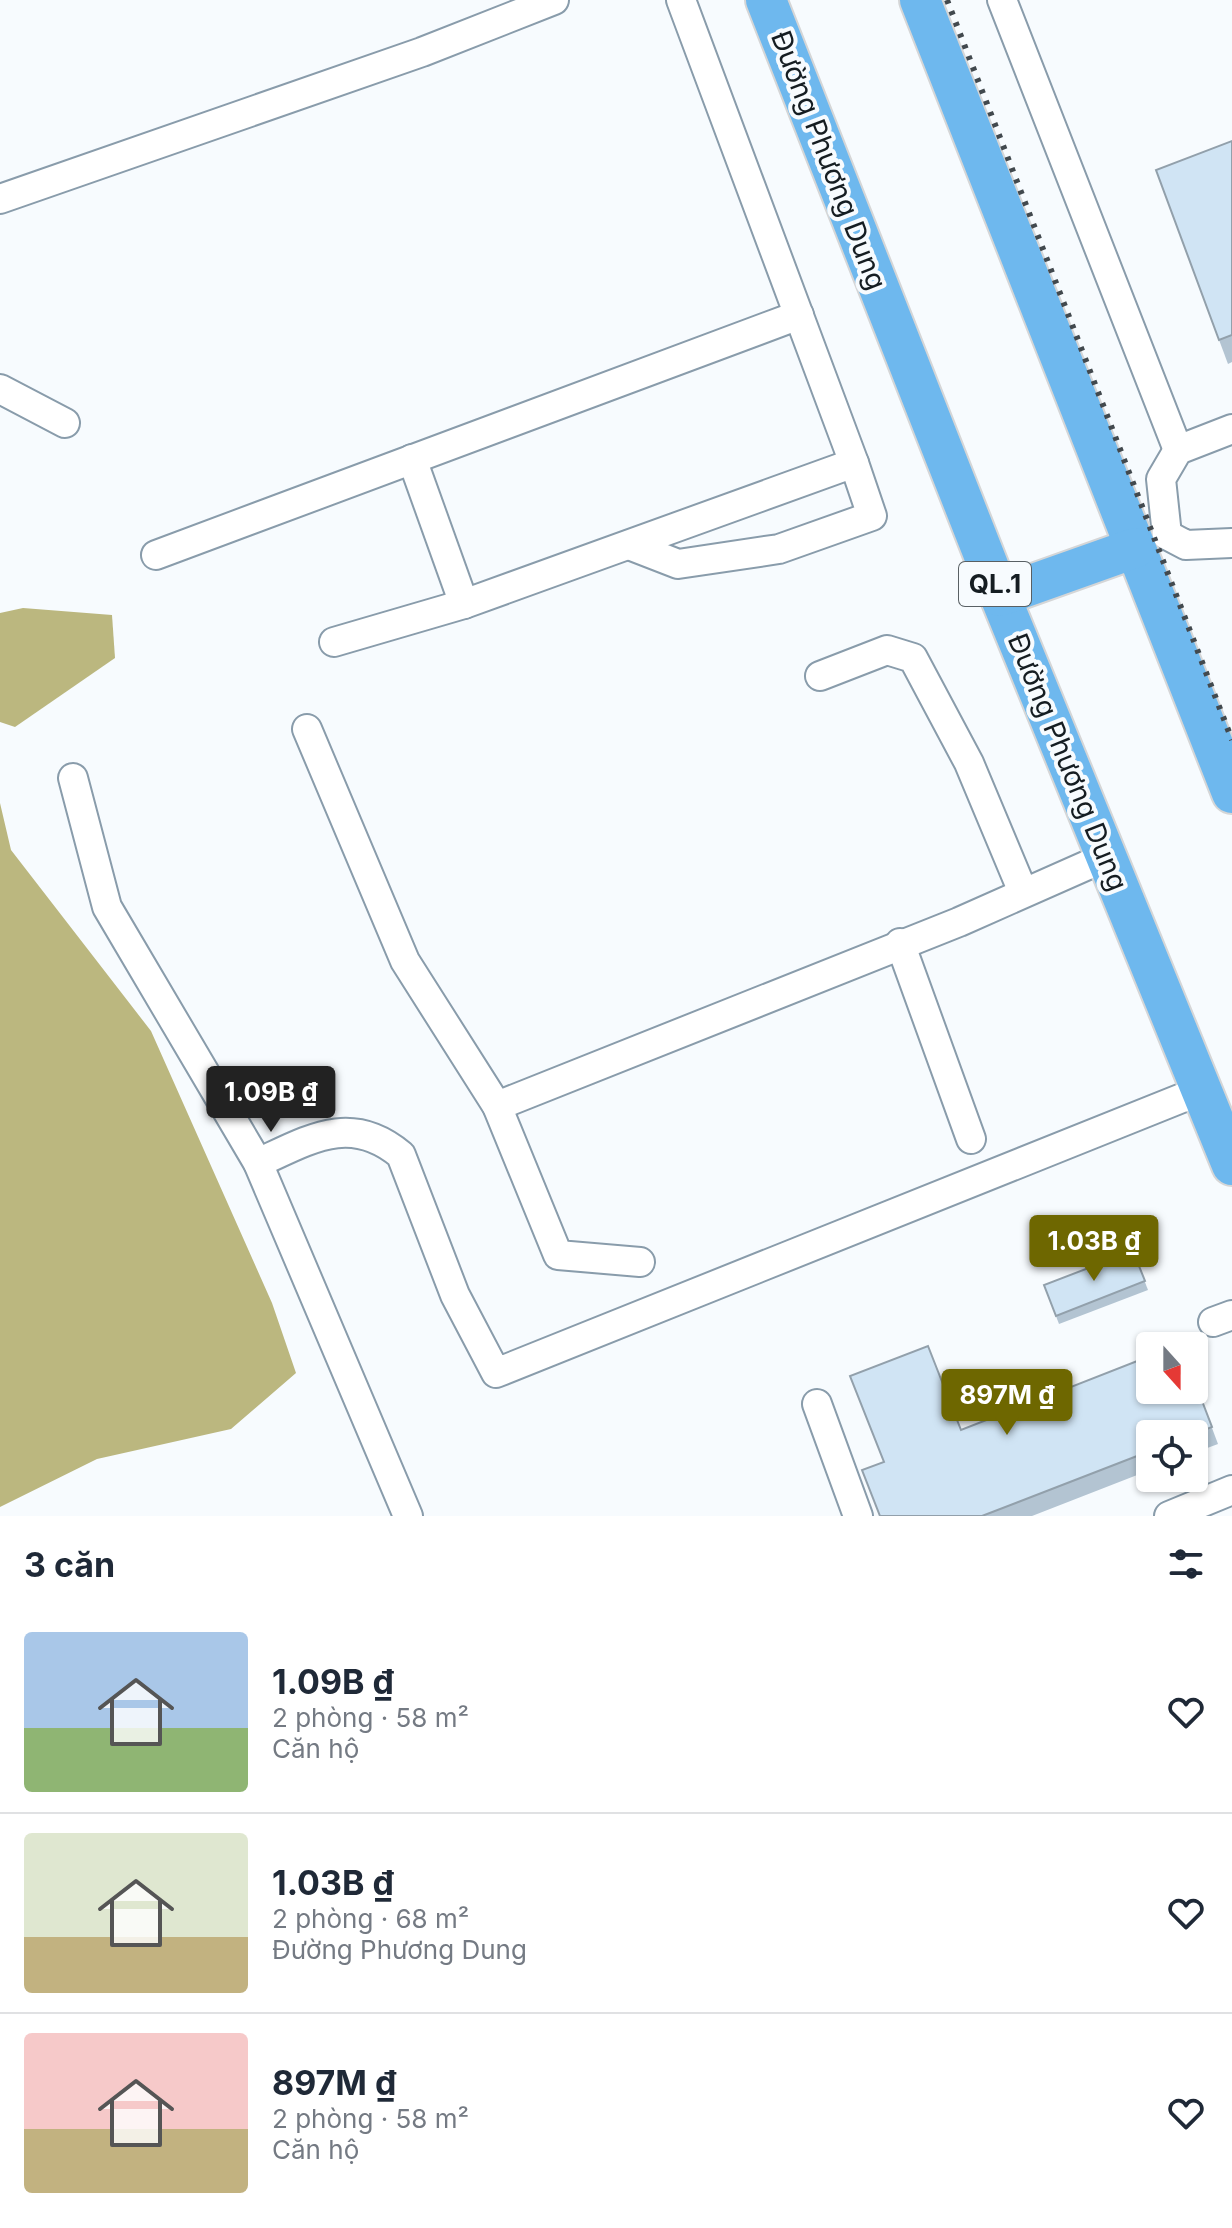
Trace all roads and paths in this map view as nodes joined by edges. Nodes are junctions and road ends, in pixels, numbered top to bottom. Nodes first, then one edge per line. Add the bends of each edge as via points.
1 (554, 0) edge
2 (681, 0) edge
3 (766, 0) edge
4 (920, 0) edge
5 (1002, 0) edge
6 (0, 199) edge
7 (799, 315) junction
8 (0, 389) edge
9 (65, 423) dead end
10 (1232, 429) edge
11 (1178, 450) junction
12 (412, 459) junction
13 (854, 463) junction
14 (741, 504) junction
15 (1151, 541) junction
16 (1232, 543) edge
17 (629, 545) junction
18 (760, 552) junction
19 (156, 555) dead end
20 (1000, 596) junction
21 (464, 604) junction
22 (334, 642) dead end
23 (820, 676) dead end
24 (307, 729) dead end
25 (73, 778) dead end
26 (1232, 793) edge
27 (1108, 856) junction
28 (1023, 892) junction
29 (900, 943) junction
30 (1202, 1090) junction
31 (497, 1106) junction
32 (971, 1139) dead end
33 (258, 1163) junction
34 (1232, 1165) edge
35 (640, 1262) dead end
36 (817, 1404) dead end
37 (1232, 1490) edge
38 (408, 1516) edge
39 (858, 1516) edge
40 (1169, 1516) edge

1 - 6 street via 422,52
2 - 7 street
3 - 20 highway, Đường Phương Dung / QL.1
4 - 15 highway
5 - 11 street
7 - 12 street
7 - 13 street
8 - 9 street
10 - 11 street
11 - 15 street via 1161,479
12 - 19 street
12 - 21 street
13 - 14 street
13 - 18 street via 872,516
14 - 17 street
14 - 18 street
15 - 16 street
15 - 20 highway
15 - 26 highway
17 - 18 street via 678,564
17 - 21 street
20 - 27 highway, Đường Phương Dung / QL.1
21 - 22 street
23 - 28 street via 887,650 913,658 969,763
24 - 31 street via 405,961
25 - 33 street via 107,907
27 - 28 street
27 - 30 highway, Đường Phương Dung / QL.1
28 - 29 street
29 - 31 street
29 - 32 street
30 - 33 street via 496,1373 455,1295 401,1155 384,1141 353,1131 313,1137
30 - 34 highway, Đường Phương Dung / QL.1
31 - 35 street via 558,1255
33 - 38 street
36 - 39 street
37 - 40 street

